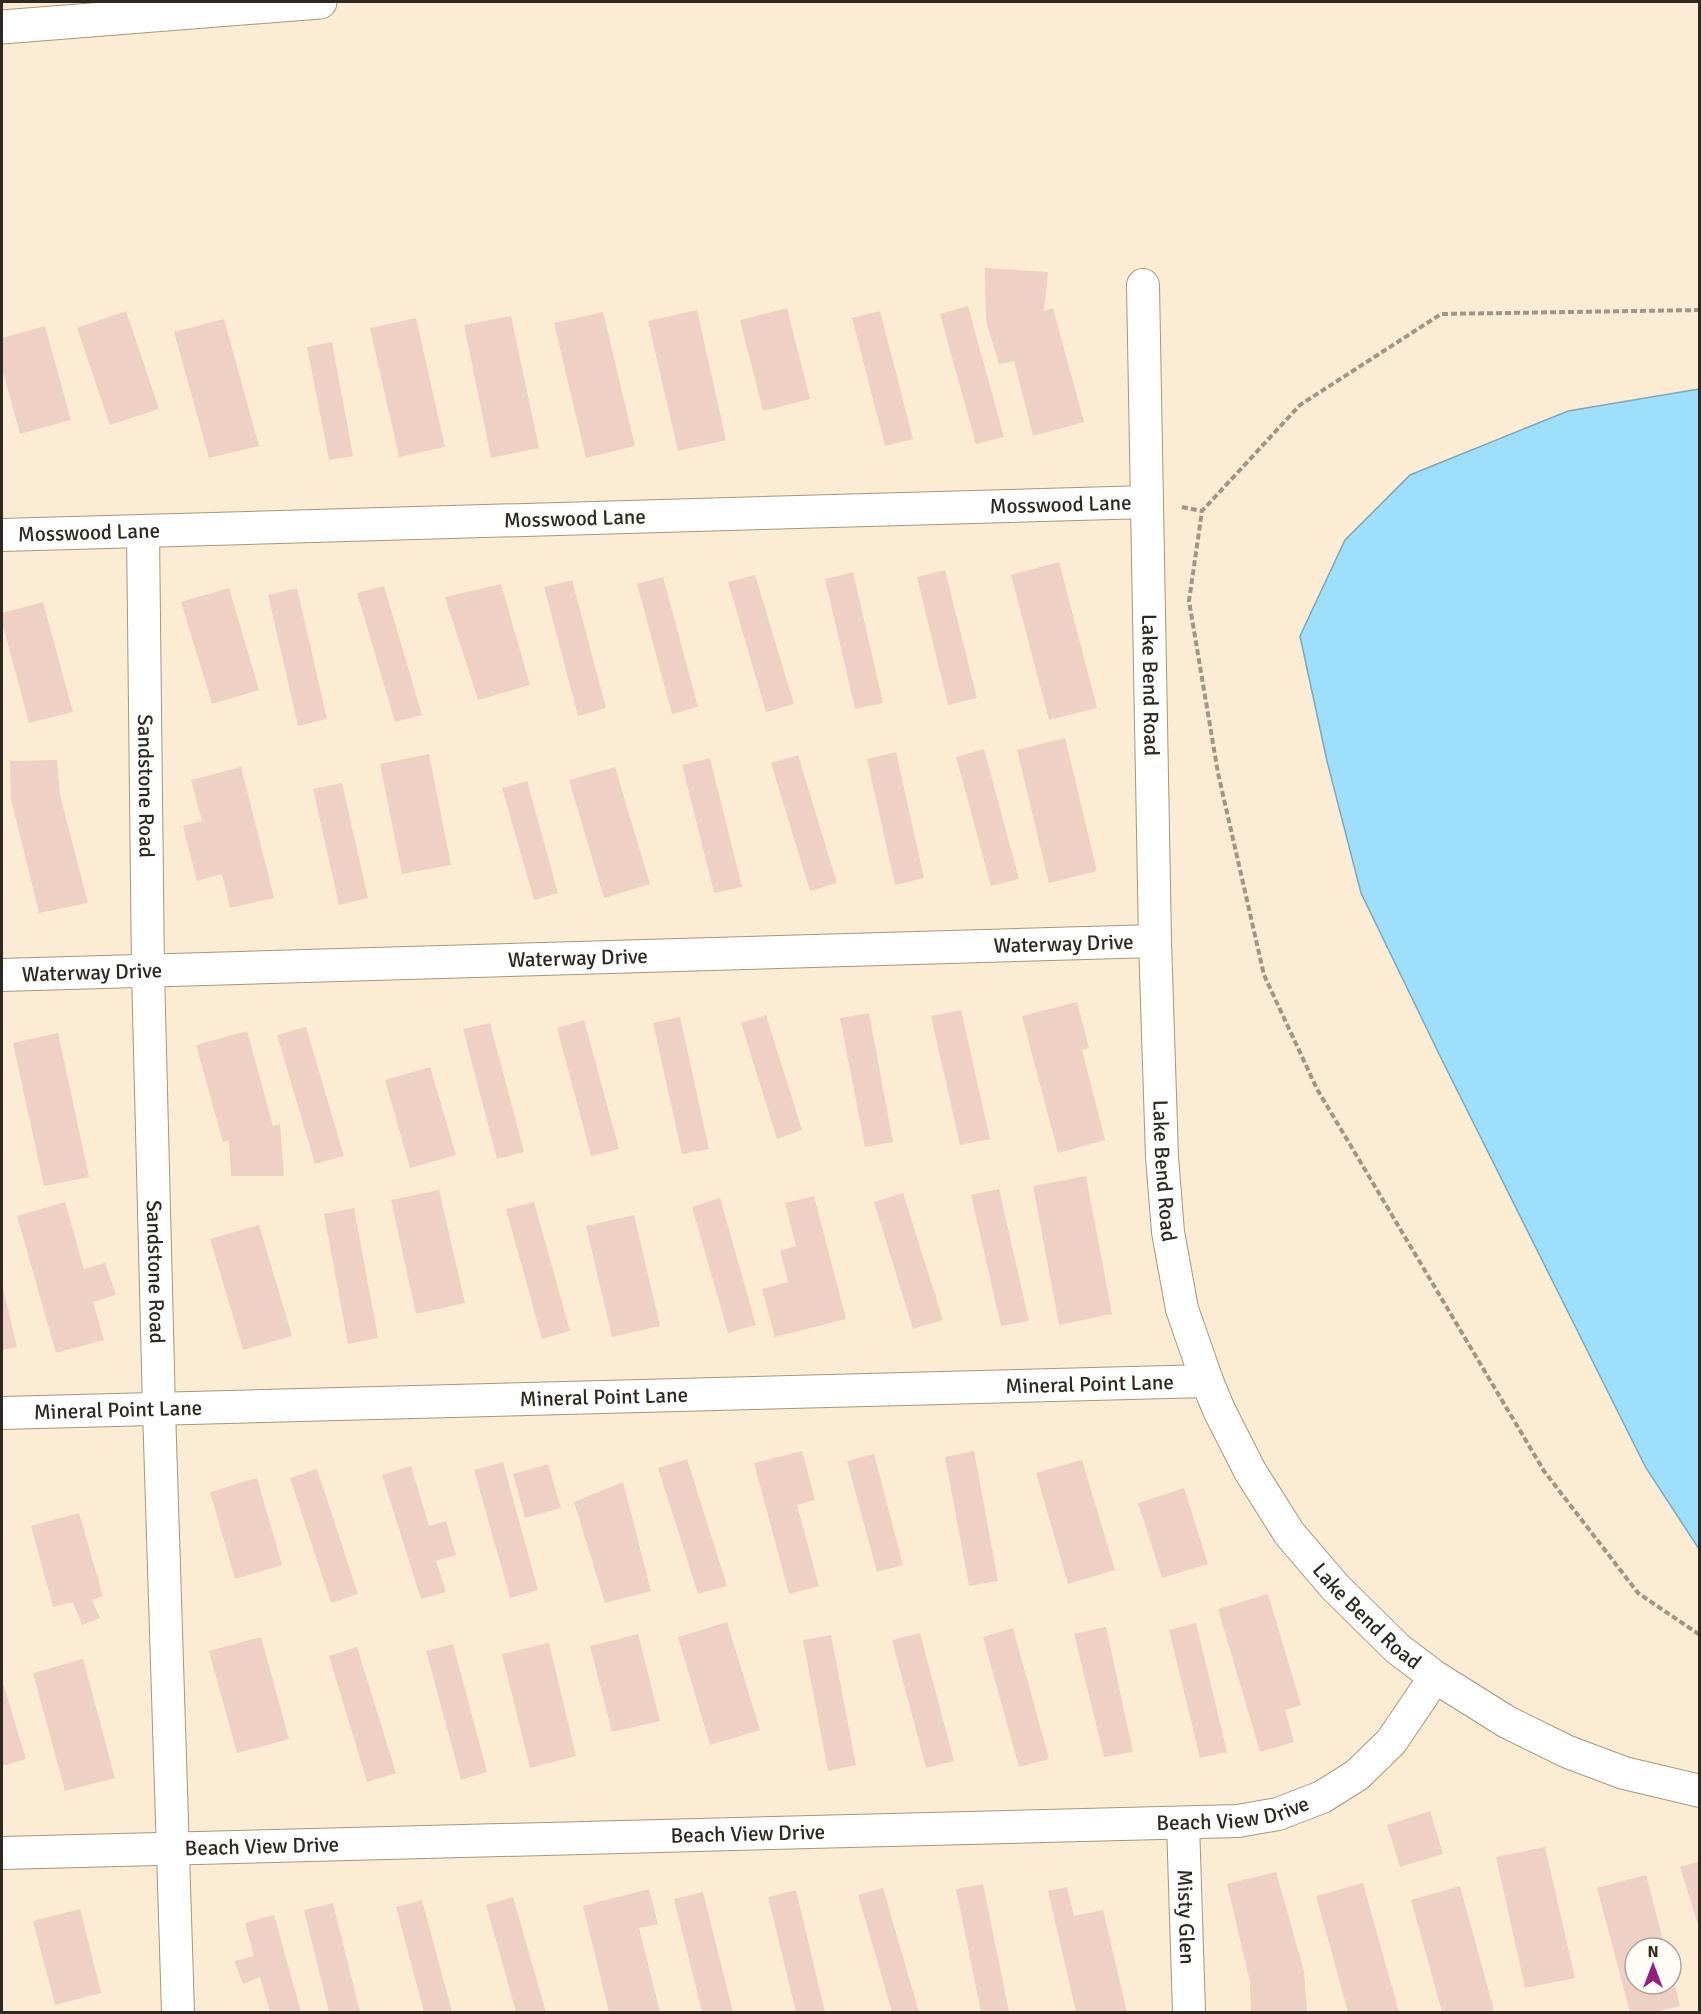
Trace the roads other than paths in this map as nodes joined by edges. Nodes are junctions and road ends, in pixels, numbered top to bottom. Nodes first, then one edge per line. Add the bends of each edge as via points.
1 (320, 2) edge
2 (2, 27) edge
3 (1143, 285) dead end
4 (1147, 502) junction
5 (143, 531) junction
6 (2, 535) edge
7 (1155, 941) junction
8 (148, 971) junction
9 (2, 975) edge
10 (1207, 1381) junction
11 (159, 1409) junction
12 (2, 1413) edge
13 (1435, 1677) junction
14 (1700, 1791) edge
15 (1183, 1823) junction
16 (173, 1848) junction
17 (2, 1853) edge
18 (178, 2013) edge
19 (1188, 2013) edge

1 - 2 main road
3 - 4 street, Lake Bend Road
4 - 5 street, Mosswood Lane
4 - 7 street, Lake Bend Road
5 - 6 street, Mosswood Lane
5 - 8 street, Sandstone Road
7 - 8 street, Waterway Drive
7 - 10 street, Lake Bend Road via 1168,1232 1182,1309
8 - 9 street, Waterway Drive
8 - 11 street, Sandstone Road
10 - 11 street, Mineral Point Lane
10 - 13 street, Lake Bend Road via 1250,1472 1289,1533 1335,1587 1398,1649
11 - 12 street, Mineral Point Lane
11 - 16 street, Sandstone Road
13 - 14 street, Lake Bend Road via 1507,1722 1568,1752 1624,1773
13 - 15 street, Beach View Drive via 1391,1742 1357,1775 1322,1797 1278,1814 1238,1821
15 - 16 street, Beach View Drive
15 - 19 street, Misty Glen
16 - 17 street, Beach View Drive
16 - 18 street, Sandstone Road

